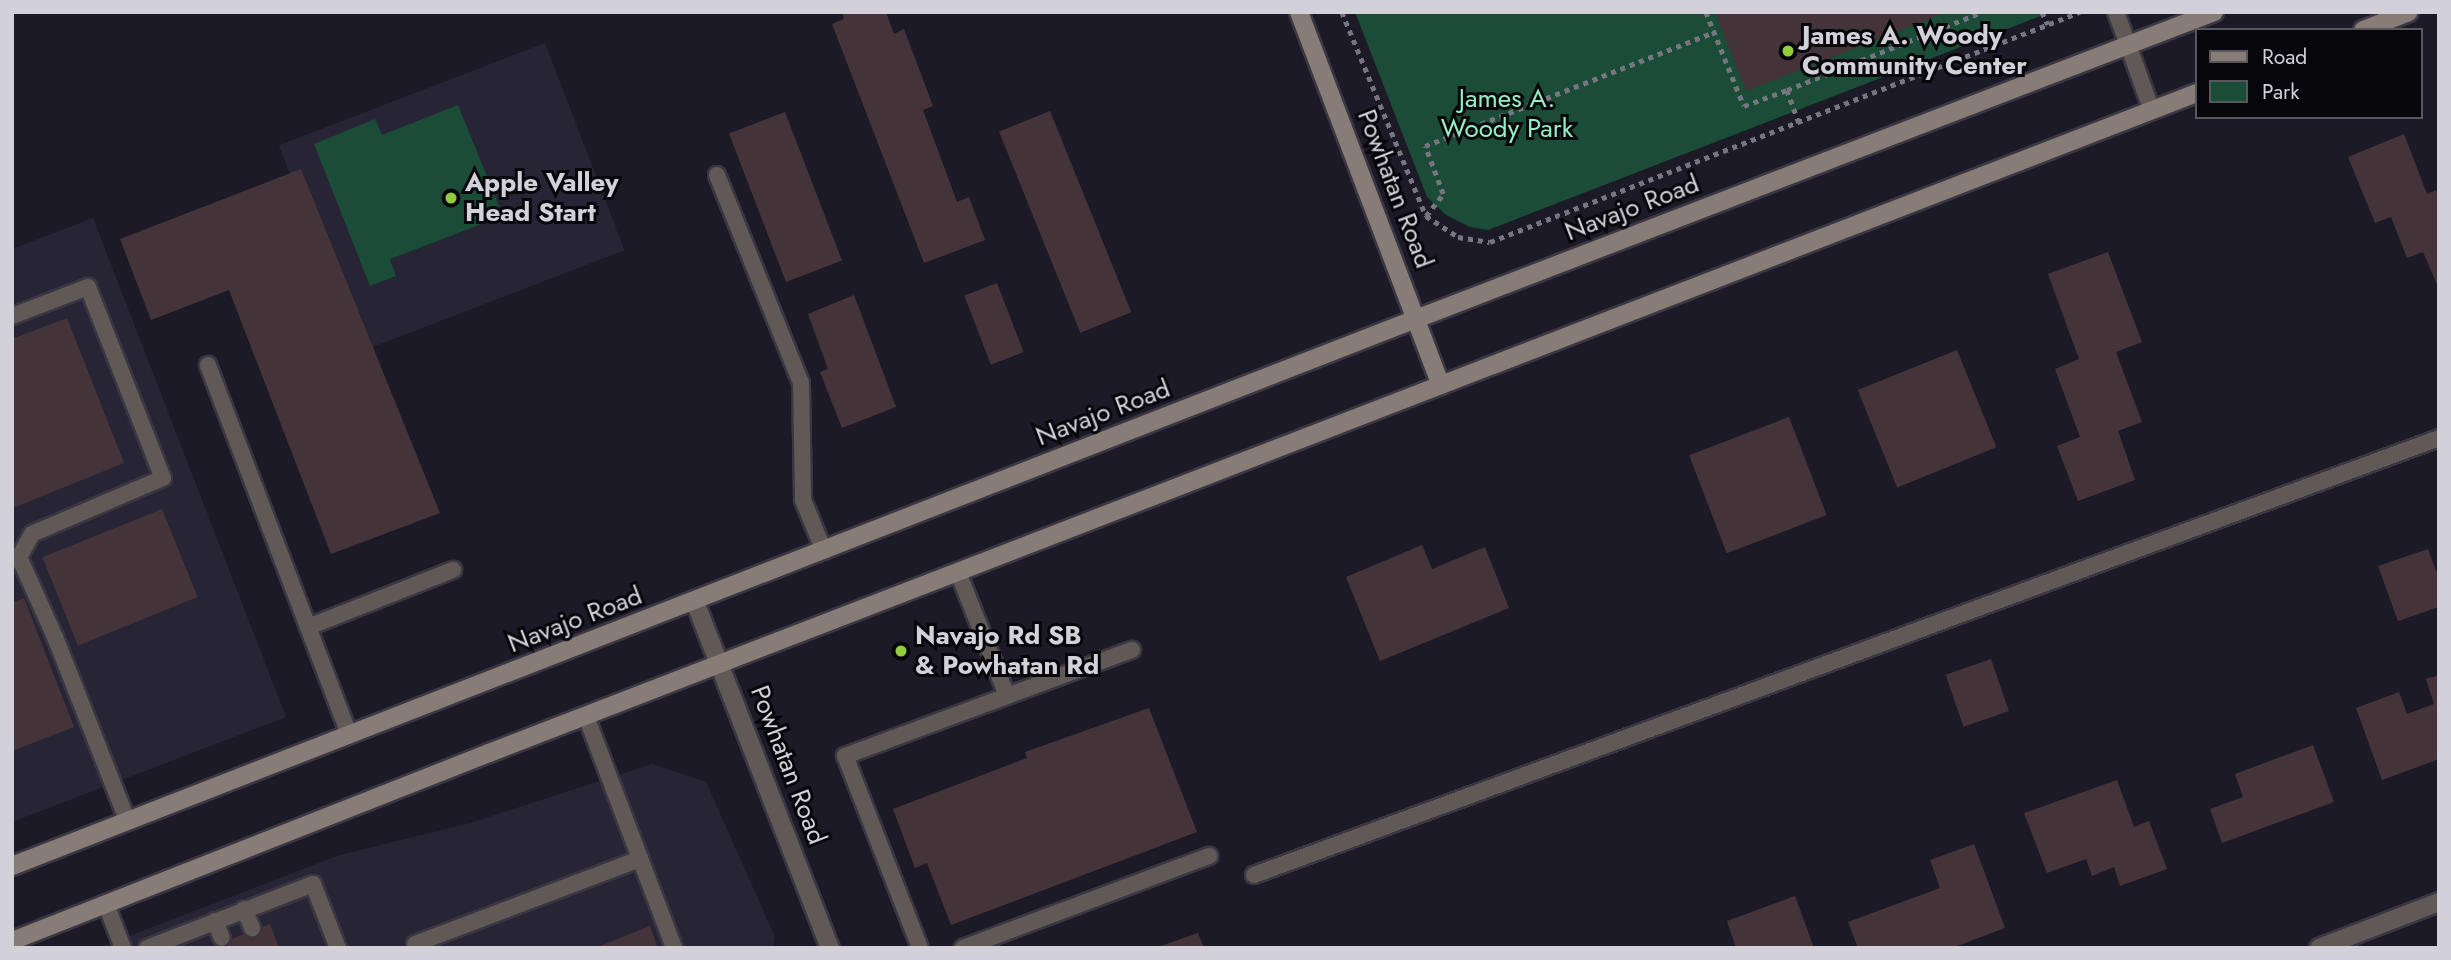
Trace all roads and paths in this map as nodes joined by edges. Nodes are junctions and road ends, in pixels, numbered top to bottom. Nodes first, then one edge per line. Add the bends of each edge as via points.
1 (1299, 12) edge
2 (1342, 12) edge
3 (1706, 12) edge
4 (1982, 12) edge
5 (2042, 12) edge
6 (2080, 12) edge
7 (2116, 12) edge
8 (2214, 12) edge
9 (2409, 12) edge
10 (2048, 25) junction
11 (2368, 28) edge
12 (1715, 32) junction
13 (2128, 46) junction
14 (1787, 90) junction
15 (2196, 93) edge
16 (2152, 111) junction
17 (1799, 123) junction
18 (717, 174) dead end
19 (1426, 216) junction
20 (12, 316) edge
21 (1416, 319) junction
22 (208, 365) dead end
23 (1441, 385) junction
24 (2439, 438) edge
25 (824, 551) junction
26 (15, 559) edge
27 (453, 570) dead end
28 (958, 572) junction
29 (695, 602) junction
30 (309, 627) junction
31 (1132, 650) dead end
32 (720, 665) junction
33 (1007, 696) junction
34 (586, 716) junction
35 (349, 735) junction
36 (127, 820) junction
37 (1209, 856) dead end
38 (640, 859) junction
39 (12, 866) edge
40 (1254, 875) dead end
41 (2439, 902) edge
42 (106, 904) junction
43 (244, 909) junction
44 (215, 920) junction
45 (251, 928) dead end
46 (190, 931) junction
47 (222, 938) dead end
48 (12, 941) edge
49 (166, 944) edge
50 (415, 944) dead end
51 (124, 948) edge
52 (147, 948) edge
53 (196, 948) edge
54 (338, 948) edge
55 (674, 948) edge
56 (830, 948) edge
57 (920, 948) edge
58 (963, 948) edge
59 (2319, 948) edge

1 - 21 main road, Powhatan Road
2 - 19 path
3 - 12 path
4 - 14 path
5 - 10 path
6 - 10 path
7 - 13 lane
8 - 13 main road, Navajo Road
9 - 11 main road
10 - 17 path
12 - 14 path via 1744,106
12 - 19 path via 1425,146 1443,194
13 - 16 lane
13 - 21 main road, Navajo Road
14 - 17 path
15 - 16 main road
16 - 23 main road
17 - 19 path via 1490,242 1458,237
18 - 25 lane via 801,383 803,500
20 - 26 lane via 88,287 163,478 32,534
21 - 23 main road, Powhatan Road
21 - 25 main road, Navajo Road
22 - 30 lane
23 - 28 main road
24 - 40 lane
25 - 29 main road, Navajo Road
26 - 36 lane via 55,637
27 - 30 lane
28 - 32 main road
28 - 33 lane
29 - 32 street, Powhatan Road
29 - 35 main road, Navajo Road
30 - 35 lane
31 - 33 lane
32 - 34 main road
32 - 56 street, Powhatan Road
33 - 57 lane via 845,756
34 - 38 lane
34 - 42 main road
35 - 36 main road, Navajo Road
36 - 39 main road, Navajo Road
37 - 58 lane
38 - 50 lane
38 - 55 lane
41 - 59 street
42 - 48 main road
42 - 51 lane
43 - 44 lane
43 - 45 lane
43 - 54 lane via 313,884
44 - 46 lane
44 - 47 lane
46 - 49 lane
46 - 53 lane
49 - 52 lane

